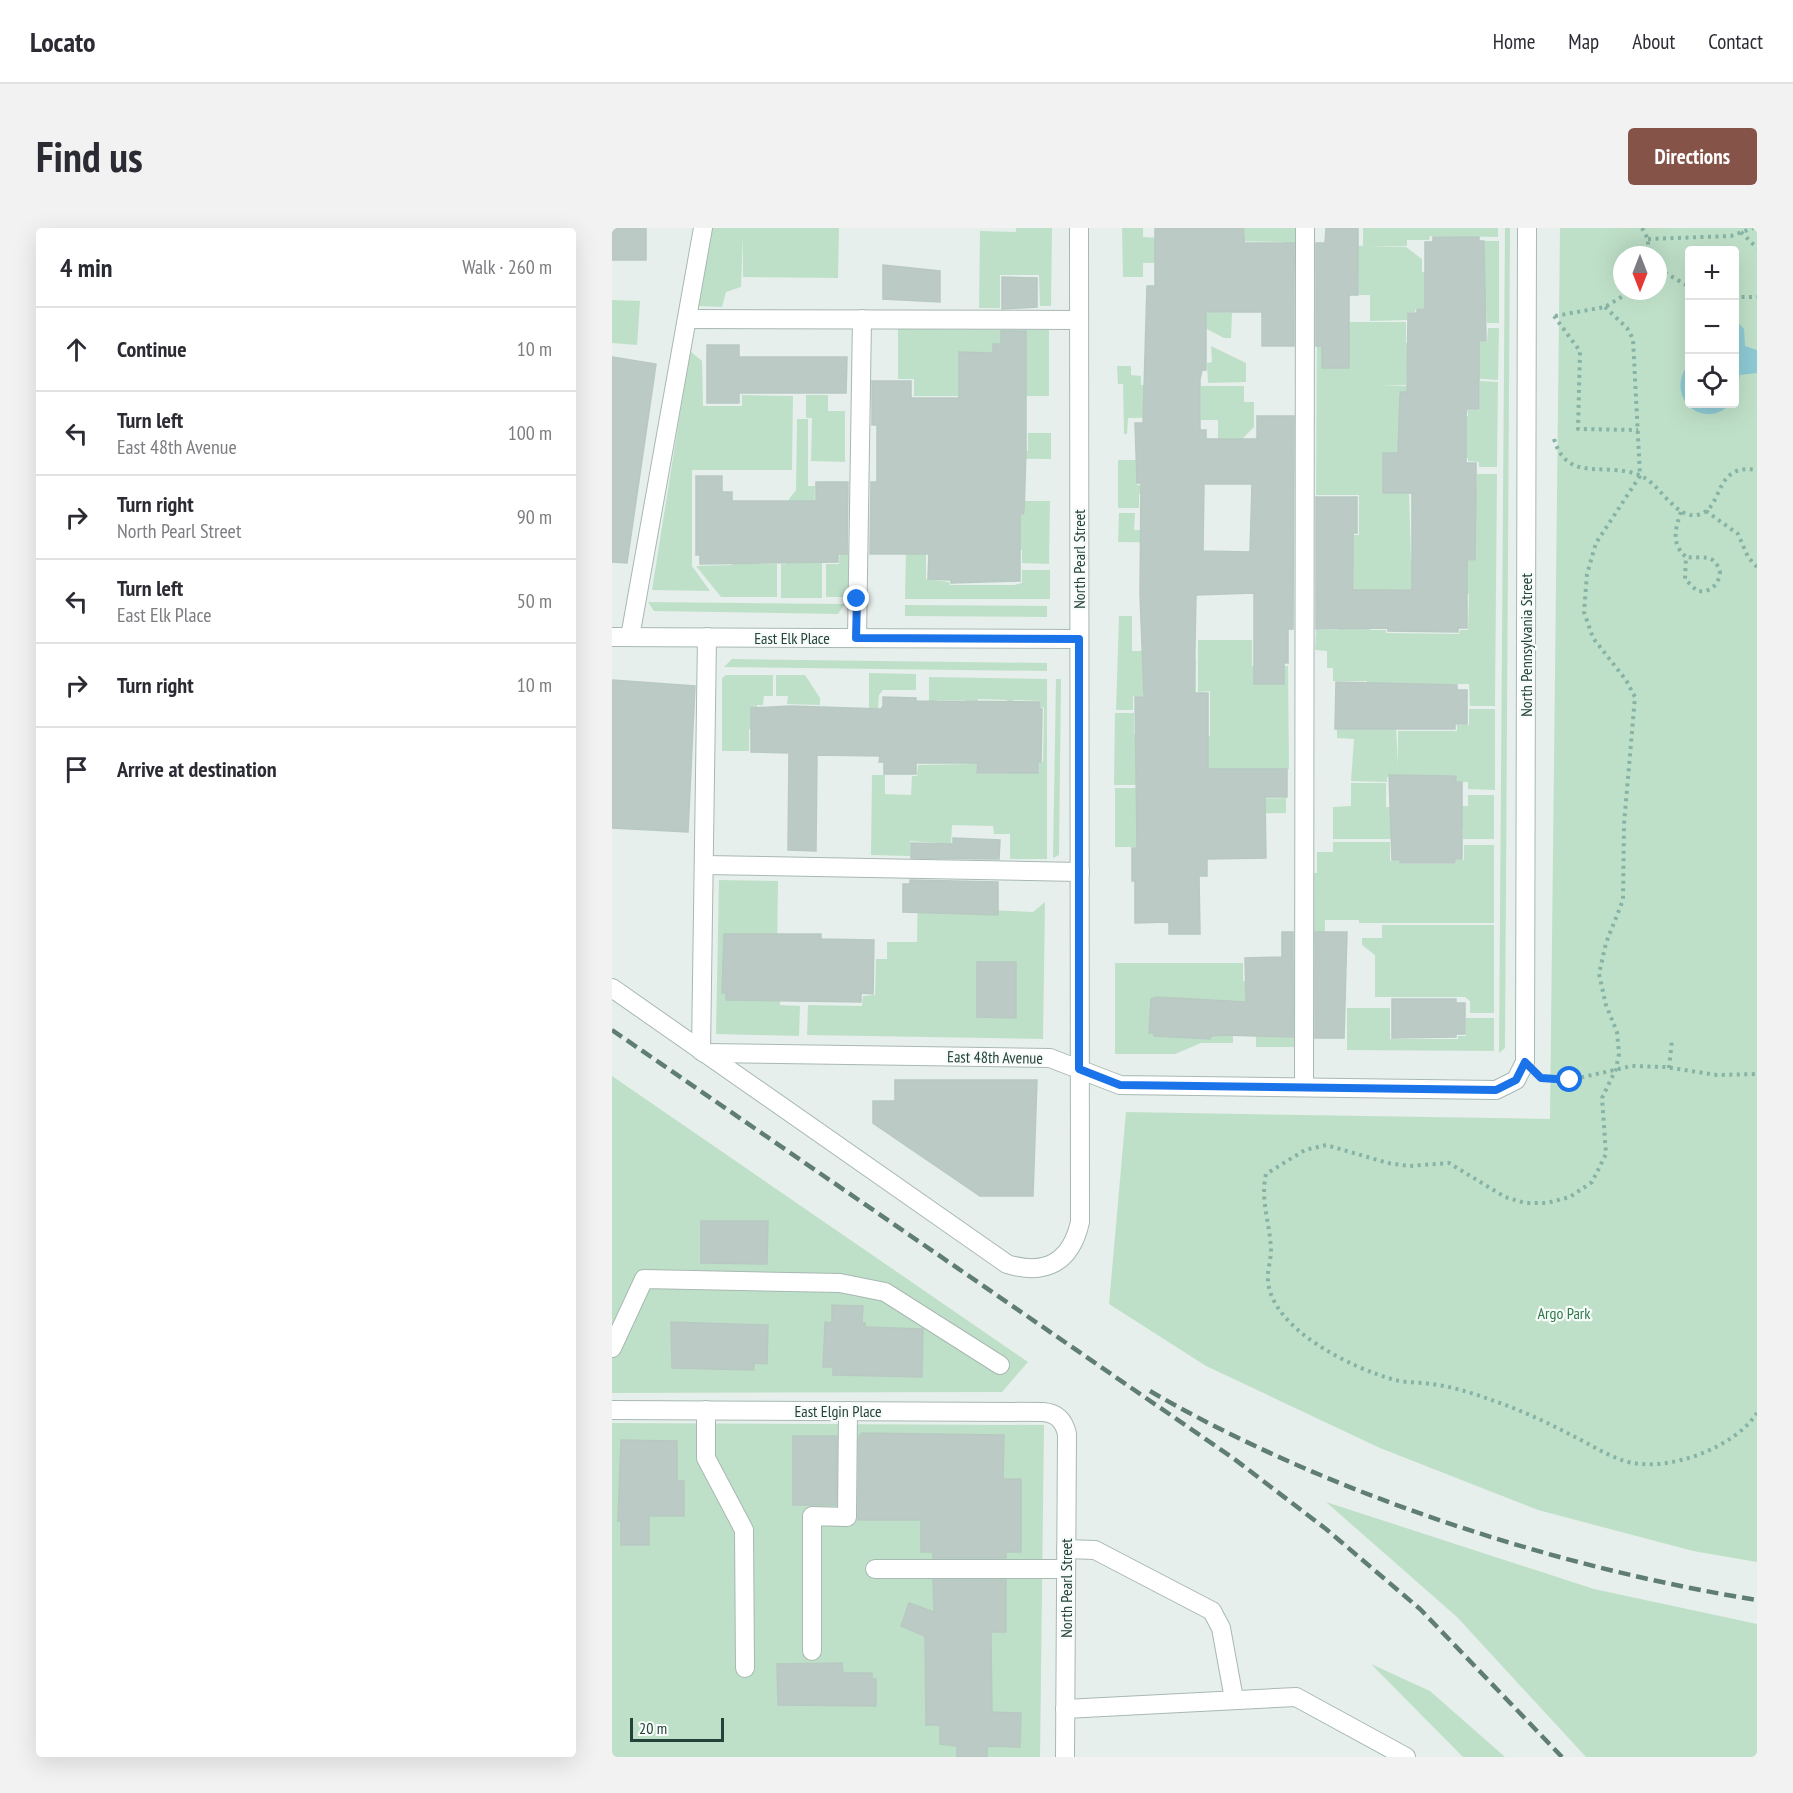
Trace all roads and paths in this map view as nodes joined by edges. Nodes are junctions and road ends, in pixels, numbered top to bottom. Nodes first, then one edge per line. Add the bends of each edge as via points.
1 (703, 228) edge
2 (1079, 228) edge
3 (1305, 228) edge
4 (1527, 228) edge
5 (1642, 228) edge
6 (1753, 228) edge
7 (1741, 232) junction
8 (1648, 239) junction
9 (1648, 246) edge
10 (1757, 248) edge
11 (1667, 274) edge
12 (1685, 285) edge
13 (1739, 297) edge
14 (1757, 297) edge
15 (1616, 300) edge
16 (1605, 307) junction
17 (687, 319) junction
18 (862, 319) junction
19 (1079, 320) junction
20 (1638, 430) junction
21 (1554, 439) dead end
22 (1757, 470) edge
23 (1640, 476) junction
24 (1706, 511) junction
25 (1681, 512) junction
26 (1686, 557) junction
27 (1757, 567) edge
28 (621, 637) edge
29 (707, 638) junction
30 (856, 638) junction
31 (1079, 639) junction
32 (704, 865) junction
33 (1080, 872) junction
34 (612, 988) edge
35 (1672, 1041) dead end
36 (702, 1052) junction
37 (1525, 1062) junction
38 (1669, 1068) junction
39 (1079, 1069) junction
40 (1757, 1074) edge
41 (1304, 1087) junction
42 (612, 1348) edge
43 (1000, 1365) dead end
44 (612, 1410) edge
45 (706, 1410) junction
46 (849, 1411) junction
47 (1062, 1421) joint
48 (1066, 1549) junction
49 (875, 1569) dead end
50 (1066, 1569) junction
51 (812, 1651) dead end
52 (745, 1668) dead end
53 (1234, 1699) junction
54 (1065, 1709) junction
55 (1065, 1757) edge
56 (1406, 1757) edge

1 - 17 street
2 - 19 street, North Pearl Street
3 - 41 street
4 - 37 street, North Pennsylvania Street
5 - 8 path
6 - 7 path
7 - 8 path via 1731,236
7 - 10 path
8 - 9 path
11 - 12 path
13 - 14 path
15 - 16 path
16 - 20 path via 1633,339
16 - 20 path via 1554,316 1580,351 1578,429
17 - 18 street
17 - 28 street
18 - 19 street
18 - 30 street
19 - 31 street, North Pearl Street
20 - 23 path
21 - 23 path via 1563,458 1572,466 1625,470
22 - 24 path via 1730,474
23 - 25 path via 1656,486
24 - 25 path via 1695,516
24 - 27 path via 1738,534
25 - 26 path via 1674,535
26 - 26 path via 1688,584 1702,592 1714,587 1720,578 1715,561 1705,556
28 - 29 street, East Elk Place
29 - 30 street, East Elk Place
29 - 32 street
30 - 31 street, East Elk Place
31 - 33 street, North Pearl Street
32 - 33 street
32 - 36 street
33 - 39 street, North Pearl Street
34 - 36 street
35 - 38 path
36 - 39 street, East 48th Avenue via 1050,1058
36 - 39 street, North Pearl Street via 1007,1264 1023,1269 1040,1269 1055,1263 1077,1238
37 - 38 path via 1541,1078 1555,1081 1632,1066
37 - 41 street, East 48th Avenue via 1516,1080 1496,1090
38 - 40 path via 1717,1075
39 - 41 street, East 48th Avenue via 1120,1085
42 - 43 street via 644,1280 840,1283 885,1293
44 - 45 street, East Elgin Place
45 - 46 street, East Elgin Place
45 - 52 street via 706,1458 744,1530
46 - 47 street, East Elgin Place via 1042,1412
46 - 51 street via 847,1517 812,1516
47 - 48 street, North Pearl Street via 1067,1434
48 - 50 street, North Pearl Street
48 - 53 street via 1095,1550 1212,1611 1221,1628
49 - 50 street
50 - 54 street, North Pearl Street
53 - 54 street
53 - 56 street via 1296,1696
54 - 55 street, North Pearl Street

